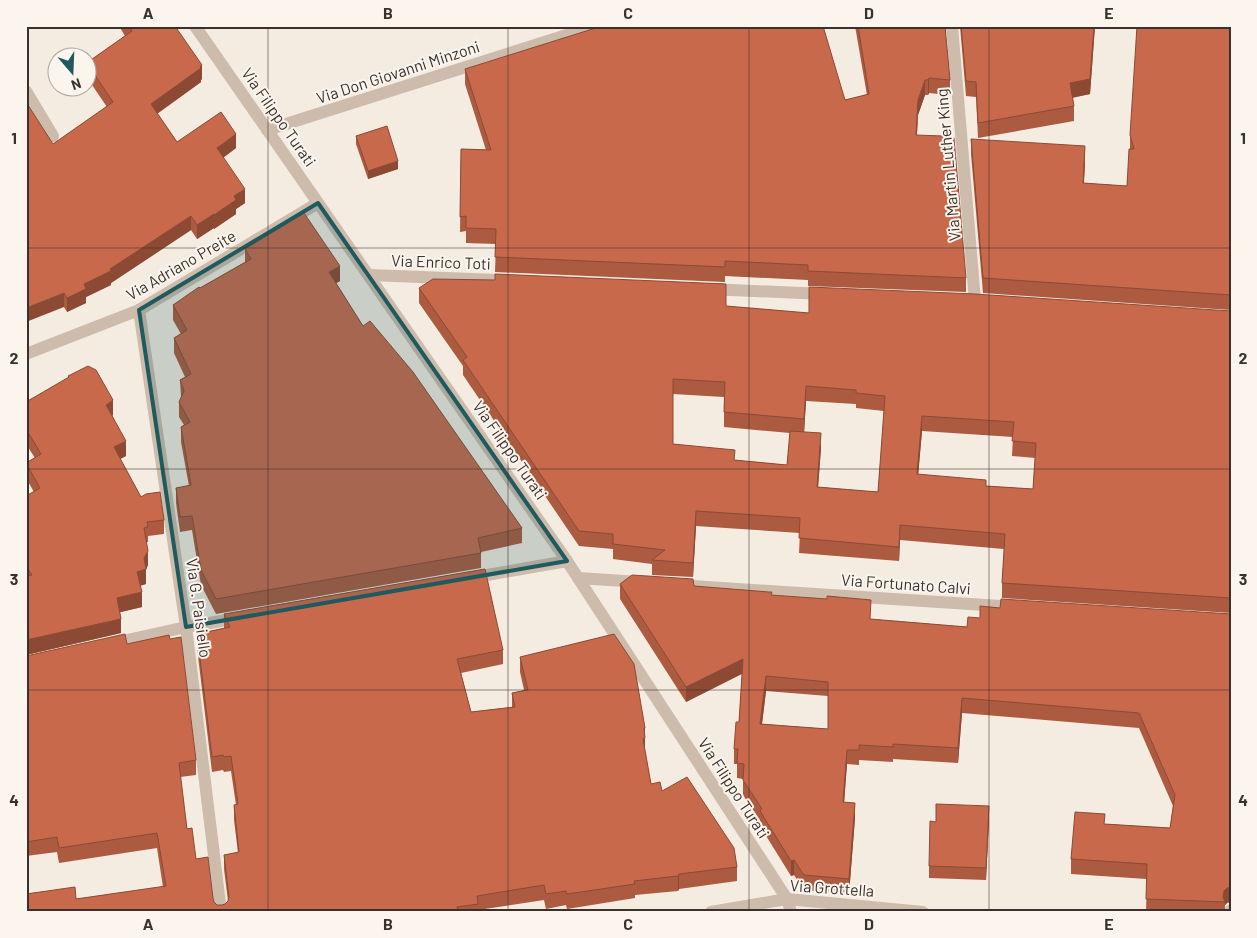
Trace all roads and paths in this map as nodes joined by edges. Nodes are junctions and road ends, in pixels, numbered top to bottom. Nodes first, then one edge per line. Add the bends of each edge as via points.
1 (195, 26) edge
2 (595, 26) edge
3 (952, 26) edge
4 (26, 91) edge
5 (267, 130) junction
6 (53, 136) dead end
7 (318, 203) junction
8 (369, 275) junction
9 (508, 281) edge
10 (697, 289) edge
11 (836, 295) edge
12 (975, 301) edge
13 (139, 310) junction
14 (26, 354) edge
15 (567, 562) junction
16 (578, 578) junction
17 (460, 580) edge
18 (648, 583) edge
19 (667, 584) edge
20 (1023, 608) edge
21 (254, 615) edge
22 (186, 627) junction
23 (102, 646) edge
24 (789, 906) edge
25 (220, 912) edge
26 (711, 912) edge
27 (922, 912) edge

1 - 5 street, Via Filippo Turati
2 - 5 street, Via Don Giovanni Minzoni
3 - 12 street, Via Martin Luther King
4 - 6 street
5 - 7 street, Via Filippo Turati
7 - 8 street, Via Filippo Turati
7 - 13 street, Via Adriano Preite
8 - 9 street, Via Enrico Toti
8 - 15 street, Via Filippo Turati
10 - 11 street
13 - 14 street, Via Adriano Preite
13 - 22 street, Via G. Paisiello
15 - 16 street, Via Filippo Turati
15 - 17 street
16 - 18 street
16 - 24 street, Via Filippo Turati
19 - 20 street, Via Fortunato Calvi
21 - 22 street
22 - 23 street
22 - 25 street, Via G. Paisiello
24 - 26 street, Via Grottella
24 - 27 street, Via Grottella

